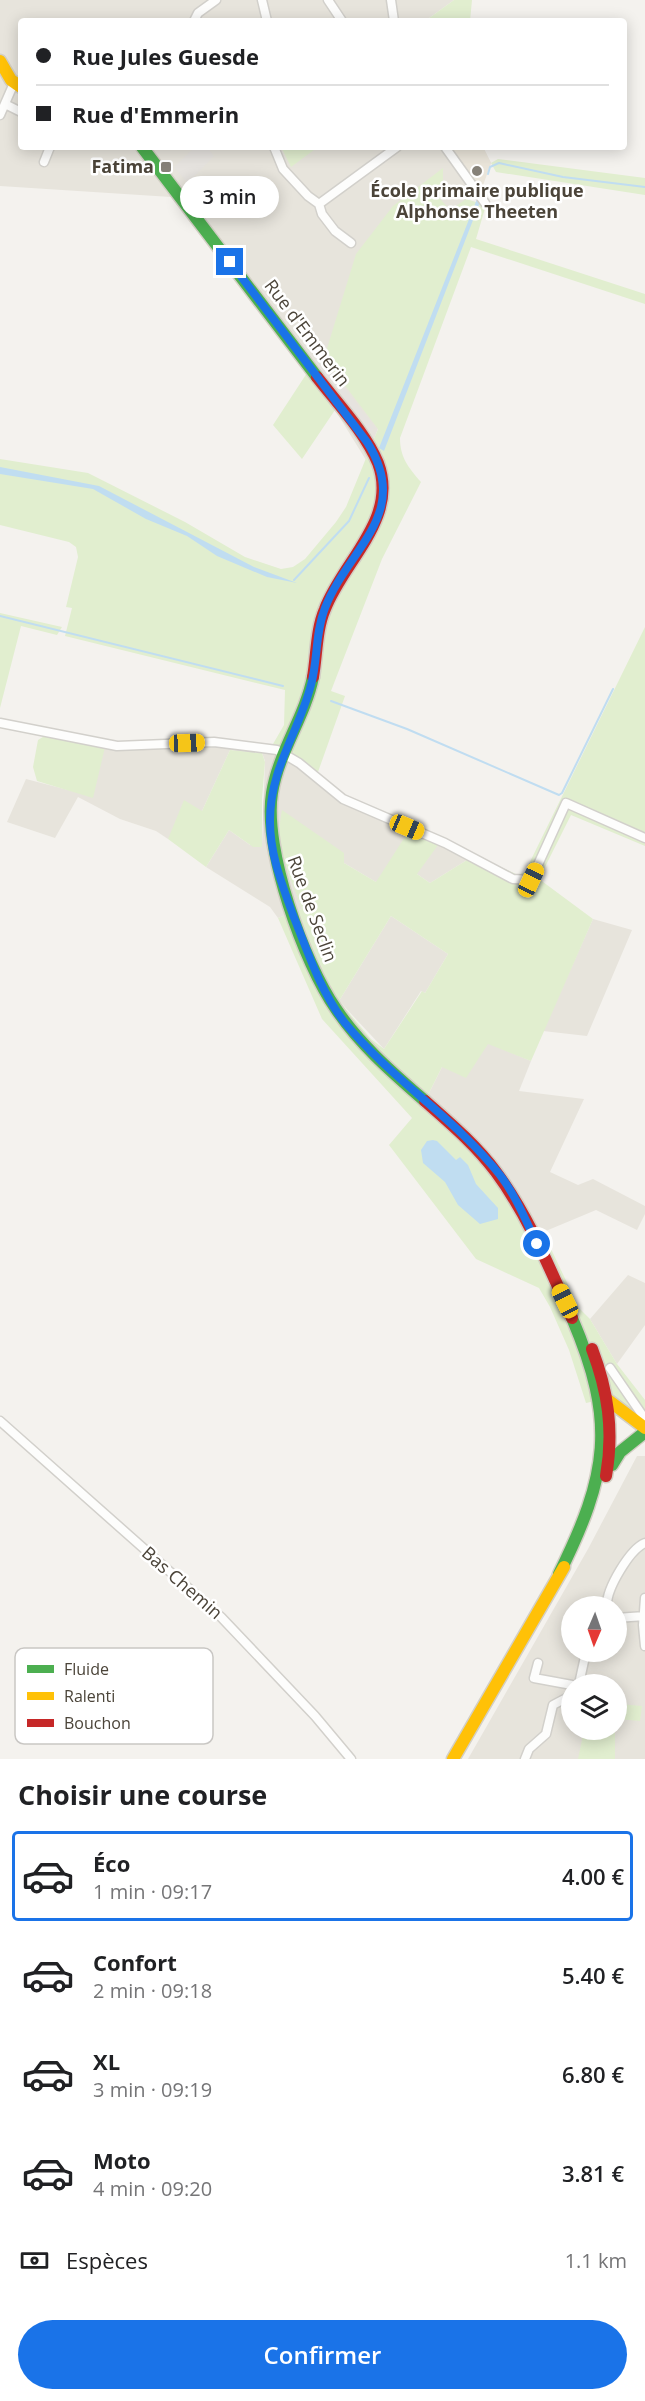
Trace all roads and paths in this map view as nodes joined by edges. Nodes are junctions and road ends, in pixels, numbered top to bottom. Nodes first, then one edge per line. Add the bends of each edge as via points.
1 (216, 0) edge
2 (262, 0) edge
3 (341, 0) edge
4 (391, 0) edge
5 (330, 3) edge
6 (196, 18) edge
7 (266, 18) edge
8 (340, 18) edge
9 (394, 18) edge
10 (0, 61) edge
11 (17, 85) edge
12 (5, 104) junction
13 (18, 110) edge
14 (0, 115) edge
15 (49, 150) edge
16 (144, 150) edge
17 (275, 150) edge
18 (393, 150) edge
19 (447, 150) edge
20 (44, 162) dead end
21 (484, 202) dead end
22 (319, 204) junction
23 (351, 243) dead end
24 (375, 457) joint
25 (0, 723) edge
26 (283, 753) junction
27 (645, 838) edge
28 (565, 1301) junction
29 (610, 1368) dead end
30 (607, 1399) junction
31 (0, 1421) edge
32 (642, 1423) edge
33 (608, 1431) junction
34 (643, 1437) edge
35 (606, 1480) junction
36 (645, 1543) edge
37 (559, 1574) junction
38 (608, 1596) edge
39 (645, 1598) edge
40 (644, 1616) edge
41 (627, 1617) edge
42 (645, 1646) edge
43 (538, 1663) dead end
44 (561, 1683) edge
45 (561, 1701) edge
46 (351, 1759) edge
47 (453, 1759) edge
48 (525, 1759) edge

1 - 6 street
2 - 7 street
3 - 5 street
4 - 9 street
5 - 8 street
10 - 11 main road
11 - 12 street
12 - 13 street
12 - 14 street
15 - 20 street
16 - 24 main road, Rue d'Emmerin
17 - 22 street via 284,169
18 - 22 street
19 - 21 street
22 - 23 street via 335,231
24 - 26 main road, Rue de Seclin via 382,485 380,514 325,608 309,692
25 - 26 street via 131,747 214,742
26 - 27 street via 343,799 445,843 516,880 531,880 566,803
26 - 28 main road, Rue de Seclin via 271,797 272,850 323,987 356,1034 482,1154 503,1179
28 - 30 main road via 595,1356
28 - 33 main road
29 - 32 street
30 - 32 main road
30 - 33 main road
31 - 46 street, Bas Chemin via 221,1617
32 - 33 main road
33 - 34 main road
33 - 35 main road
33 - 37 main road via 596,1487
34 - 35 main road via 619,1451
35 - 37 main road via 587,1528
36 - 38 street via 636,1548 613,1580
37 - 47 main road
39 - 40 street
40 - 41 street
40 - 42 street
43 - 44 street via 534,1678
45 - 48 street via 553,1705 546,1734 529,1749

